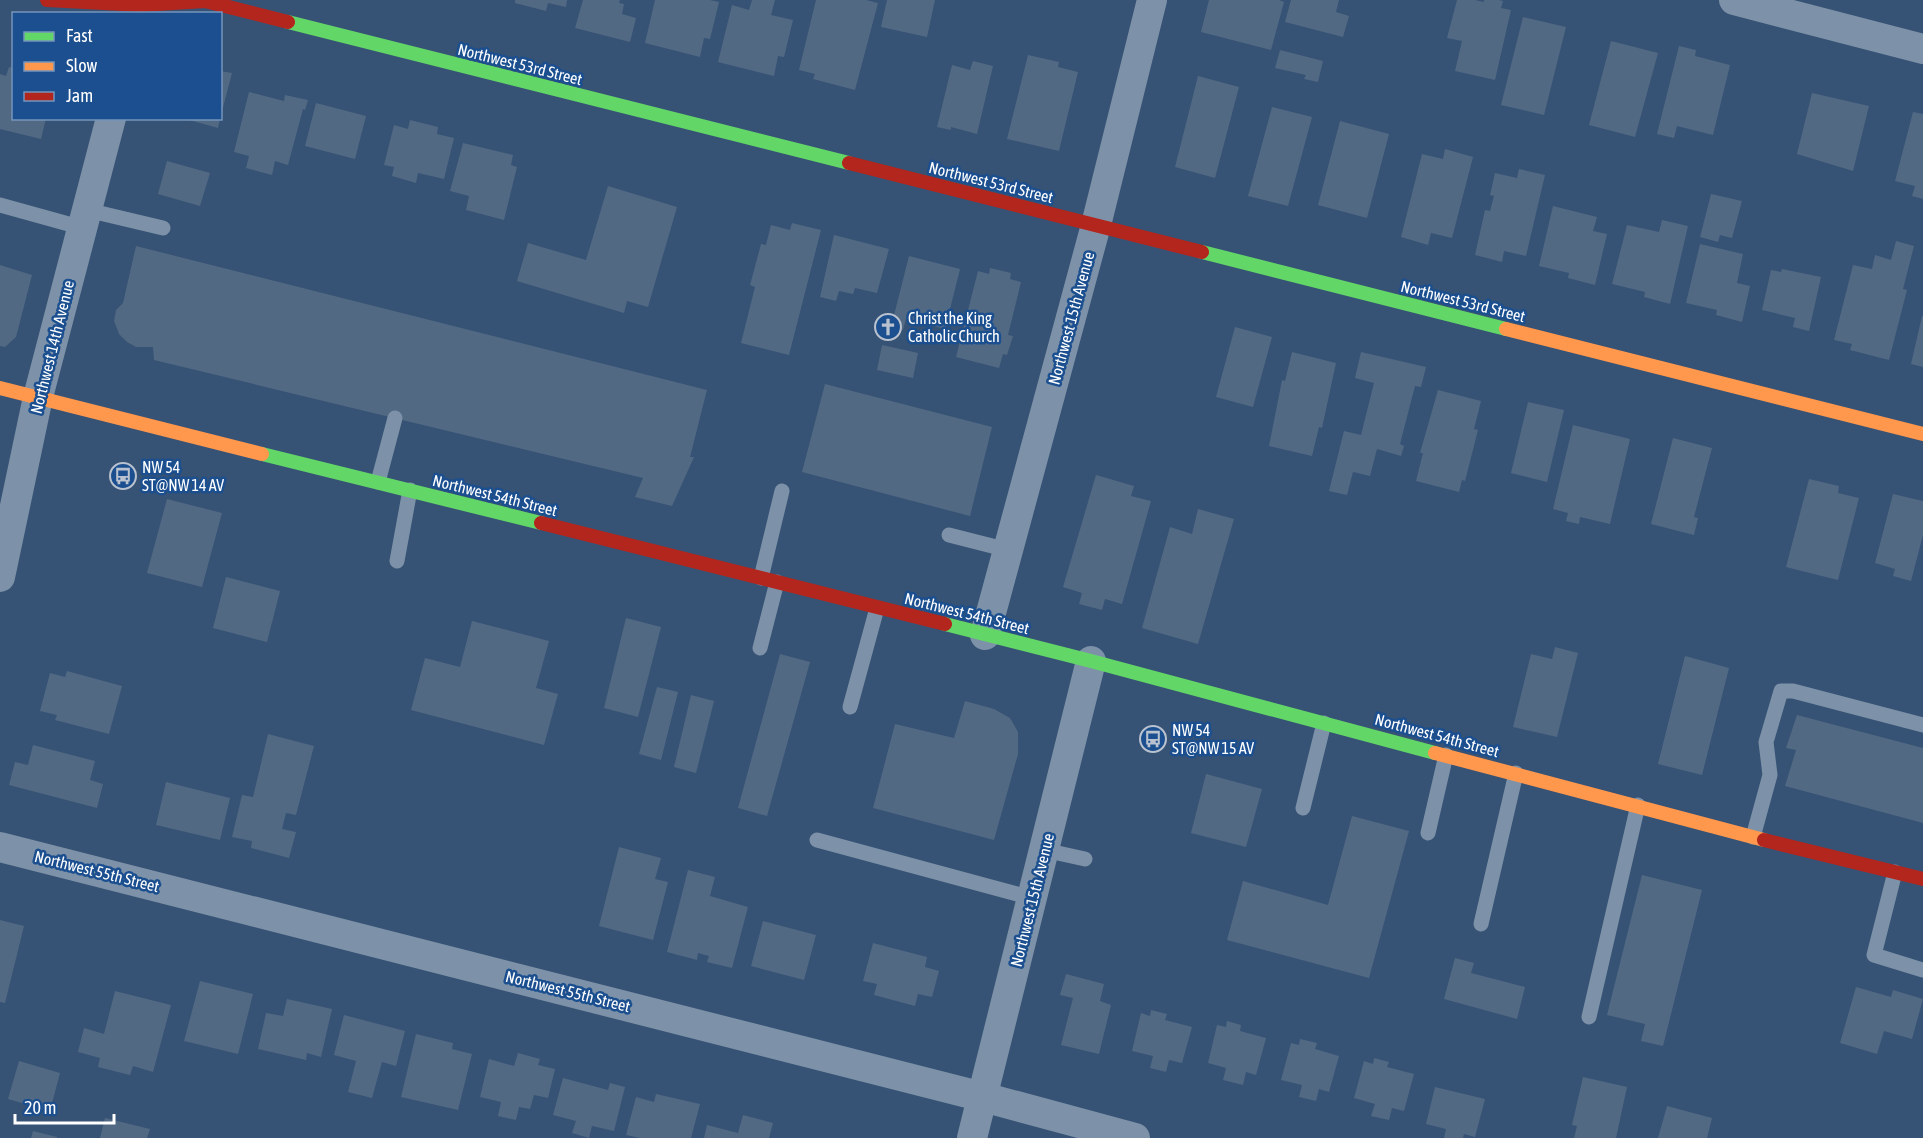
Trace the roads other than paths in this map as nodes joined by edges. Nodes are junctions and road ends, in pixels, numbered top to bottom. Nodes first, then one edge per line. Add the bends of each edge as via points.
1 (47, 0) edge
2 (1152, 0) edge
3 (1734, 0) edge
4 (140, 6) edge
5 (1923, 49) edge
6 (110, 120) edge
7 (0, 205) edge
8 (85, 219) junction
9 (1096, 225) junction
10 (164, 228) dead end
11 (0, 388) edge
12 (38, 397) junction
13 (395, 418) dead end
14 (1923, 434) edge
15 (378, 482) junction
16 (410, 490) junction
17 (782, 491) dead end
18 (949, 535) dead end
19 (1008, 550) junction
20 (397, 561) dead end
21 (0, 577) edge
22 (761, 578) junction
23 (777, 582) junction
24 (877, 608) junction
25 (985, 635) junction
26 (760, 648) dead end
27 (1091, 661) junction
28 (850, 707) dead end
29 (1324, 723) junction
30 (1923, 725) edge
31 (1446, 755) junction
32 (1516, 773) junction
33 (1638, 805) junction
34 (1303, 808) dead end
35 (1428, 834) dead end
36 (1753, 837) junction
37 (817, 840) dead end
38 (0, 847) edge
39 (1044, 850) junction
40 (1084, 859) dead end
41 (1894, 872) junction
42 (1923, 879) edge
43 (1032, 898) junction
44 (1481, 924) dead end
45 (1923, 970) edge
46 (1589, 1017) dead end
47 (983, 1097) junction
48 (972, 1138) edge
49 (1135, 1138) edge

1 - 4 main road, Northwest 53rd Street
2 - 9 street, Northwest 15th Avenue
3 - 5 street
4 - 9 main road, Northwest 53rd Street via 205,1
6 - 8 street, Northwest 14th Avenue
7 - 8 lane
8 - 10 lane
8 - 12 street, Northwest 14th Avenue
9 - 14 main road, Northwest 53rd Street
9 - 19 street, Northwest 15th Avenue
11 - 12 main road, Northwest 54th Street
12 - 15 main road, Northwest 54th Street
12 - 21 street, Northwest 14th Avenue
13 - 15 lane
15 - 16 main road, Northwest 54th Street
16 - 20 lane
16 - 22 main road, Northwest 54th Street
17 - 22 lane
18 - 19 lane
19 - 25 street, Northwest 15th Avenue
22 - 23 main road, Northwest 54th Street
23 - 24 main road, Northwest 54th Street
23 - 26 lane
24 - 25 main road, Northwest 54th Street
24 - 28 lane
25 - 27 main road, Northwest 54th Street
27 - 29 main road, Northwest 54th Street
27 - 39 street, Northwest 15th Avenue
29 - 31 main road, Northwest 54th Street
29 - 34 lane
30 - 36 lane via 1794,691 1781,691 1767,742 1770,775
31 - 32 main road, Northwest 54th Street
31 - 35 lane
32 - 33 main road, Northwest 54th Street
32 - 44 lane
33 - 36 main road, Northwest 54th Street
33 - 46 lane
36 - 41 main road, Northwest 54th Street
37 - 43 lane
38 - 47 street, Northwest 55th Street
39 - 40 lane
39 - 43 street, Northwest 15th Avenue
41 - 42 main road, Northwest 54th Street
41 - 45 lane via 1874,955
43 - 47 street, Northwest 15th Avenue
47 - 48 street, Northwest 15th Avenue
47 - 49 street, Northwest 55th Street

